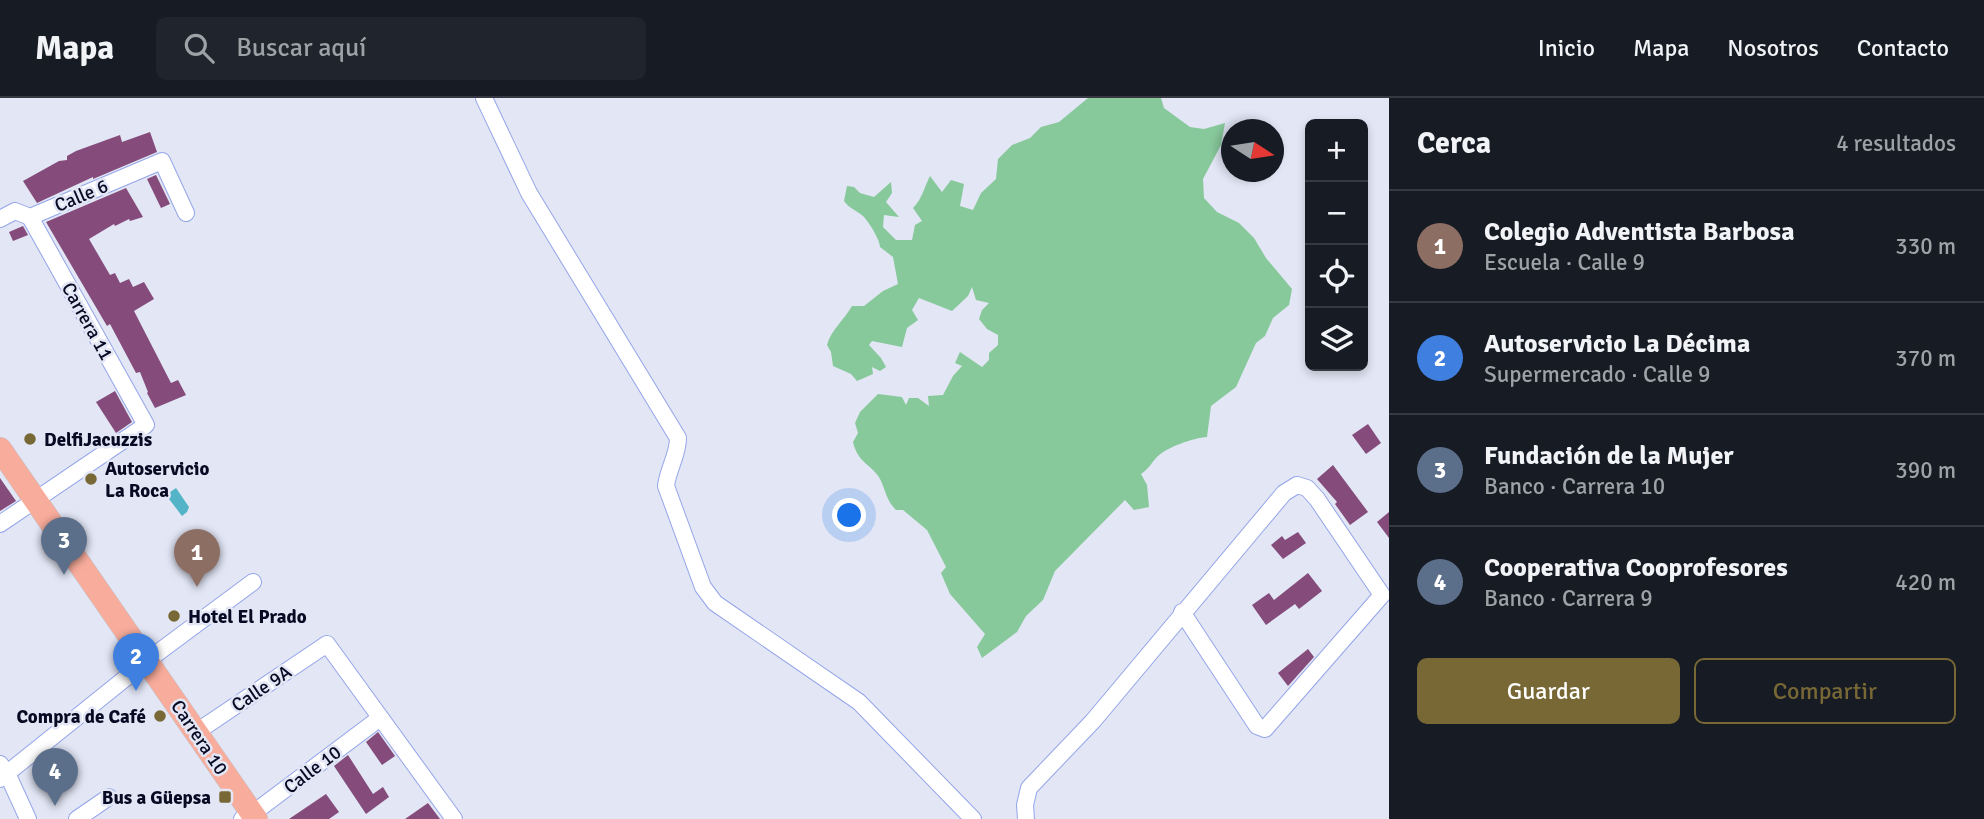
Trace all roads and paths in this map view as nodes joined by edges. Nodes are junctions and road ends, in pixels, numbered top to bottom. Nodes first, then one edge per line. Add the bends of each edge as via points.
1 (484, 98) edge
2 (186, 213) dead end
3 (30, 217) junction
4 (0, 219) edge
5 (0, 449) edge
6 (37, 500) junction
7 (0, 524) edge
8 (253, 582) dead end
9 (1182, 612) junction
10 (148, 660) junction
11 (380, 718) junction
12 (195, 733) junction
13 (2, 772) edge
14 (110, 797) dead end
15 (250, 817) edge
16 (28, 819) edge
17 (77, 819) edge
18 (454, 819) edge
19 (973, 819) edge
20 (1026, 819) edge

1 - 19 street via 529,193 678,438 666,486 703,587 715,603 859,702
2 - 3 street, Calle 6 via 162,161
3 - 4 street, Calle 6 via 15,211
3 - 6 street, Carrera 11 via 146,425
5 - 6 highway, Carrera 10
6 - 7 street
6 - 10 highway, Carrera 10
8 - 10 street
9 - 9 street via 1257,726 1265,729 1382,595 1317,499 1297,485 1284,493
9 - 20 street via 1093,721 1029,788
10 - 12 highway, Carrera 10
10 - 13 street
11 - 12 street, Calle 9A via 327,644
11 - 15 street, Calle 10
11 - 18 street
12 - 15 highway, Carrera 10
13 - 16 street
14 - 17 street

